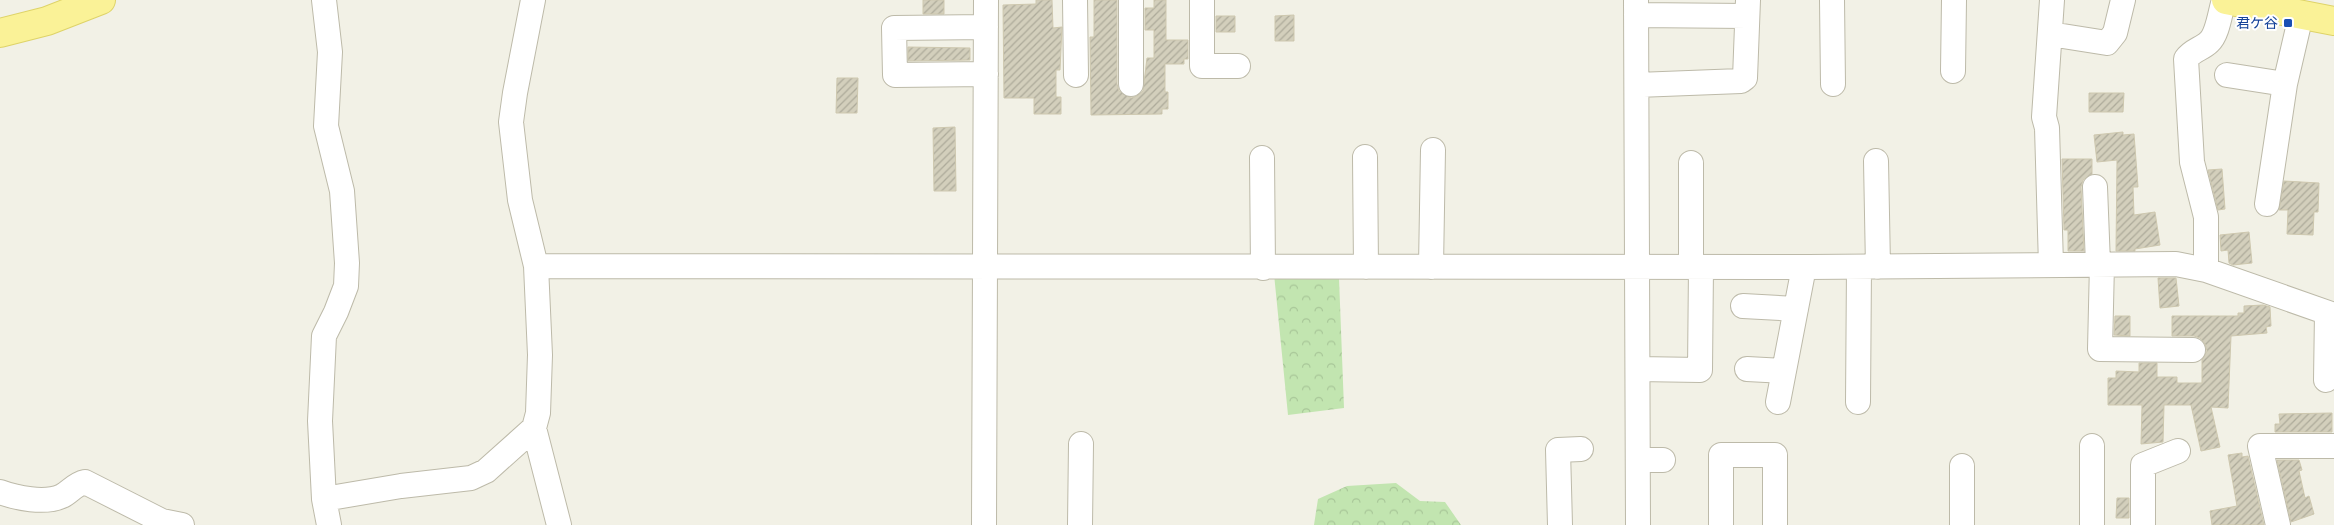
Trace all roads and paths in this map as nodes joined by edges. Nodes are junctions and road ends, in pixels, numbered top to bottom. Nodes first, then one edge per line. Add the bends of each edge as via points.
1 (101, 0) edge
2 (324, 0) edge
3 (533, 0) edge
4 (986, 0) edge
5 (1075, 0) edge
6 (1131, 0) edge
7 (1202, 0) edge
8 (1832, 0) edge
9 (1954, 0) edge
10 (2052, 0) edge
11 (2124, 0) edge
12 (2225, 0) edge
13 (1636, 8) edge
14 (1747, 8) edge
15 (2301, 15) junction
16 (2334, 21) edge
17 (986, 27) junction
18 (0, 34) edge
19 (2050, 34) junction
20 (1238, 66) dead end
21 (1953, 72) dead end
22 (986, 74) junction
23 (1076, 76) dead end
24 (2227, 76) dead end
25 (1131, 84) dead end
26 (1833, 84) dead end
27 (2285, 84) junction
28 (1637, 85) junction
29 (1432, 150) dead end
30 (1365, 157) dead end
31 (1262, 158) dead end
32 (1876, 161) dead end
33 (1691, 163) dead end
34 (2095, 187) dead end
35 (2267, 204) dead end
36 (2100, 264) junction
37 (2050, 265) junction
38 (536, 266) junction
39 (1431, 267) junction
40 (1638, 267) junction
41 (1696, 267) junction
42 (1804, 267) junction
43 (1868, 267) junction
44 (985, 268) junction
45 (1263, 268) junction
46 (1366, 268) junction
47 (2206, 270) junction
48 (1743, 306) dead end
49 (1796, 309) junction
50 (2331, 314) edge
51 (2193, 350) dead end
52 (1638, 369) junction
53 (1748, 369) dead end
54 (1784, 371) junction
55 (2326, 380) dead end
56 (1778, 402) dead end
57 (1858, 402) dead end
58 (534, 428) junction
59 (1081, 444) dead end
60 (2092, 446) dead end
61 (2334, 446) edge
62 (1581, 449) dead end
63 (2178, 451) dead end
64 (1638, 460) junction
65 (1664, 460) dead end
66 (1962, 466) dead end
67 (0, 492) edge
68 (324, 518) edge
69 (182, 525) edge
70 (559, 525) edge
71 (984, 525) edge
72 (1080, 525) edge
73 (1560, 525) edge
74 (1638, 525) edge
75 (1721, 525) edge
76 (1775, 525) edge
77 (1962, 525) edge
78 (2092, 525) edge
79 (2143, 525) edge
80 (2278, 525) edge

1 - 18 main road via 47,21
2 - 68 street via 330,52 326,126 342,191 347,263 346,286 324,336 320,421
3 - 38 street via 511,122 520,200
4 - 17 street
5 - 23 street
6 - 25 street
7 - 20 street via 1202,66
8 - 26 street
9 - 21 street
10 - 19 street
11 - 19 street via 2115,34 2107,43
12 - 15 main road
12 - 47 street via 2213,37 2186,59 2192,162 2206,217
13 - 14 street
13 - 28 street
14 - 28 street via 1745,78 1741,81
15 - 16 main road
15 - 27 street
17 - 22 street
17 - 22 street via 894,28 895,75
19 - 37 street via 2044,117
22 - 44 street
24 - 27 street
27 - 35 street
28 - 40 street
29 - 39 street
30 - 46 street
31 - 45 street
32 - 43 street
33 - 41 street
34 - 36 street
36 - 37 street
36 - 47 street via 2176,264
36 - 51 street via 2100,349
37 - 43 street
38 - 44 street
38 - 58 street via 540,356 538,413
39 - 40 street
39 - 46 street
40 - 41 street
40 - 52 street
41 - 42 street
41 - 52 street via 1700,370
42 - 43 street
42 - 49 street
43 - 57 street
44 - 45 street
44 - 71 street
45 - 46 street
47 - 50 street
48 - 49 street
49 - 54 street
50 - 55 street
52 - 64 street
53 - 54 street
54 - 56 street
58 - 68 street via 486,471 471,478 401,486
58 - 70 street
59 - 72 street
60 - 78 street
61 - 80 street via 2260,446
62 - 73 street via 1558,450
63 - 79 street via 2144,465
64 - 65 street
64 - 74 street
66 - 77 street
67 - 69 street via 42,500 55,499 85,482 162,521
75 - 76 street via 1721,455 1775,455

